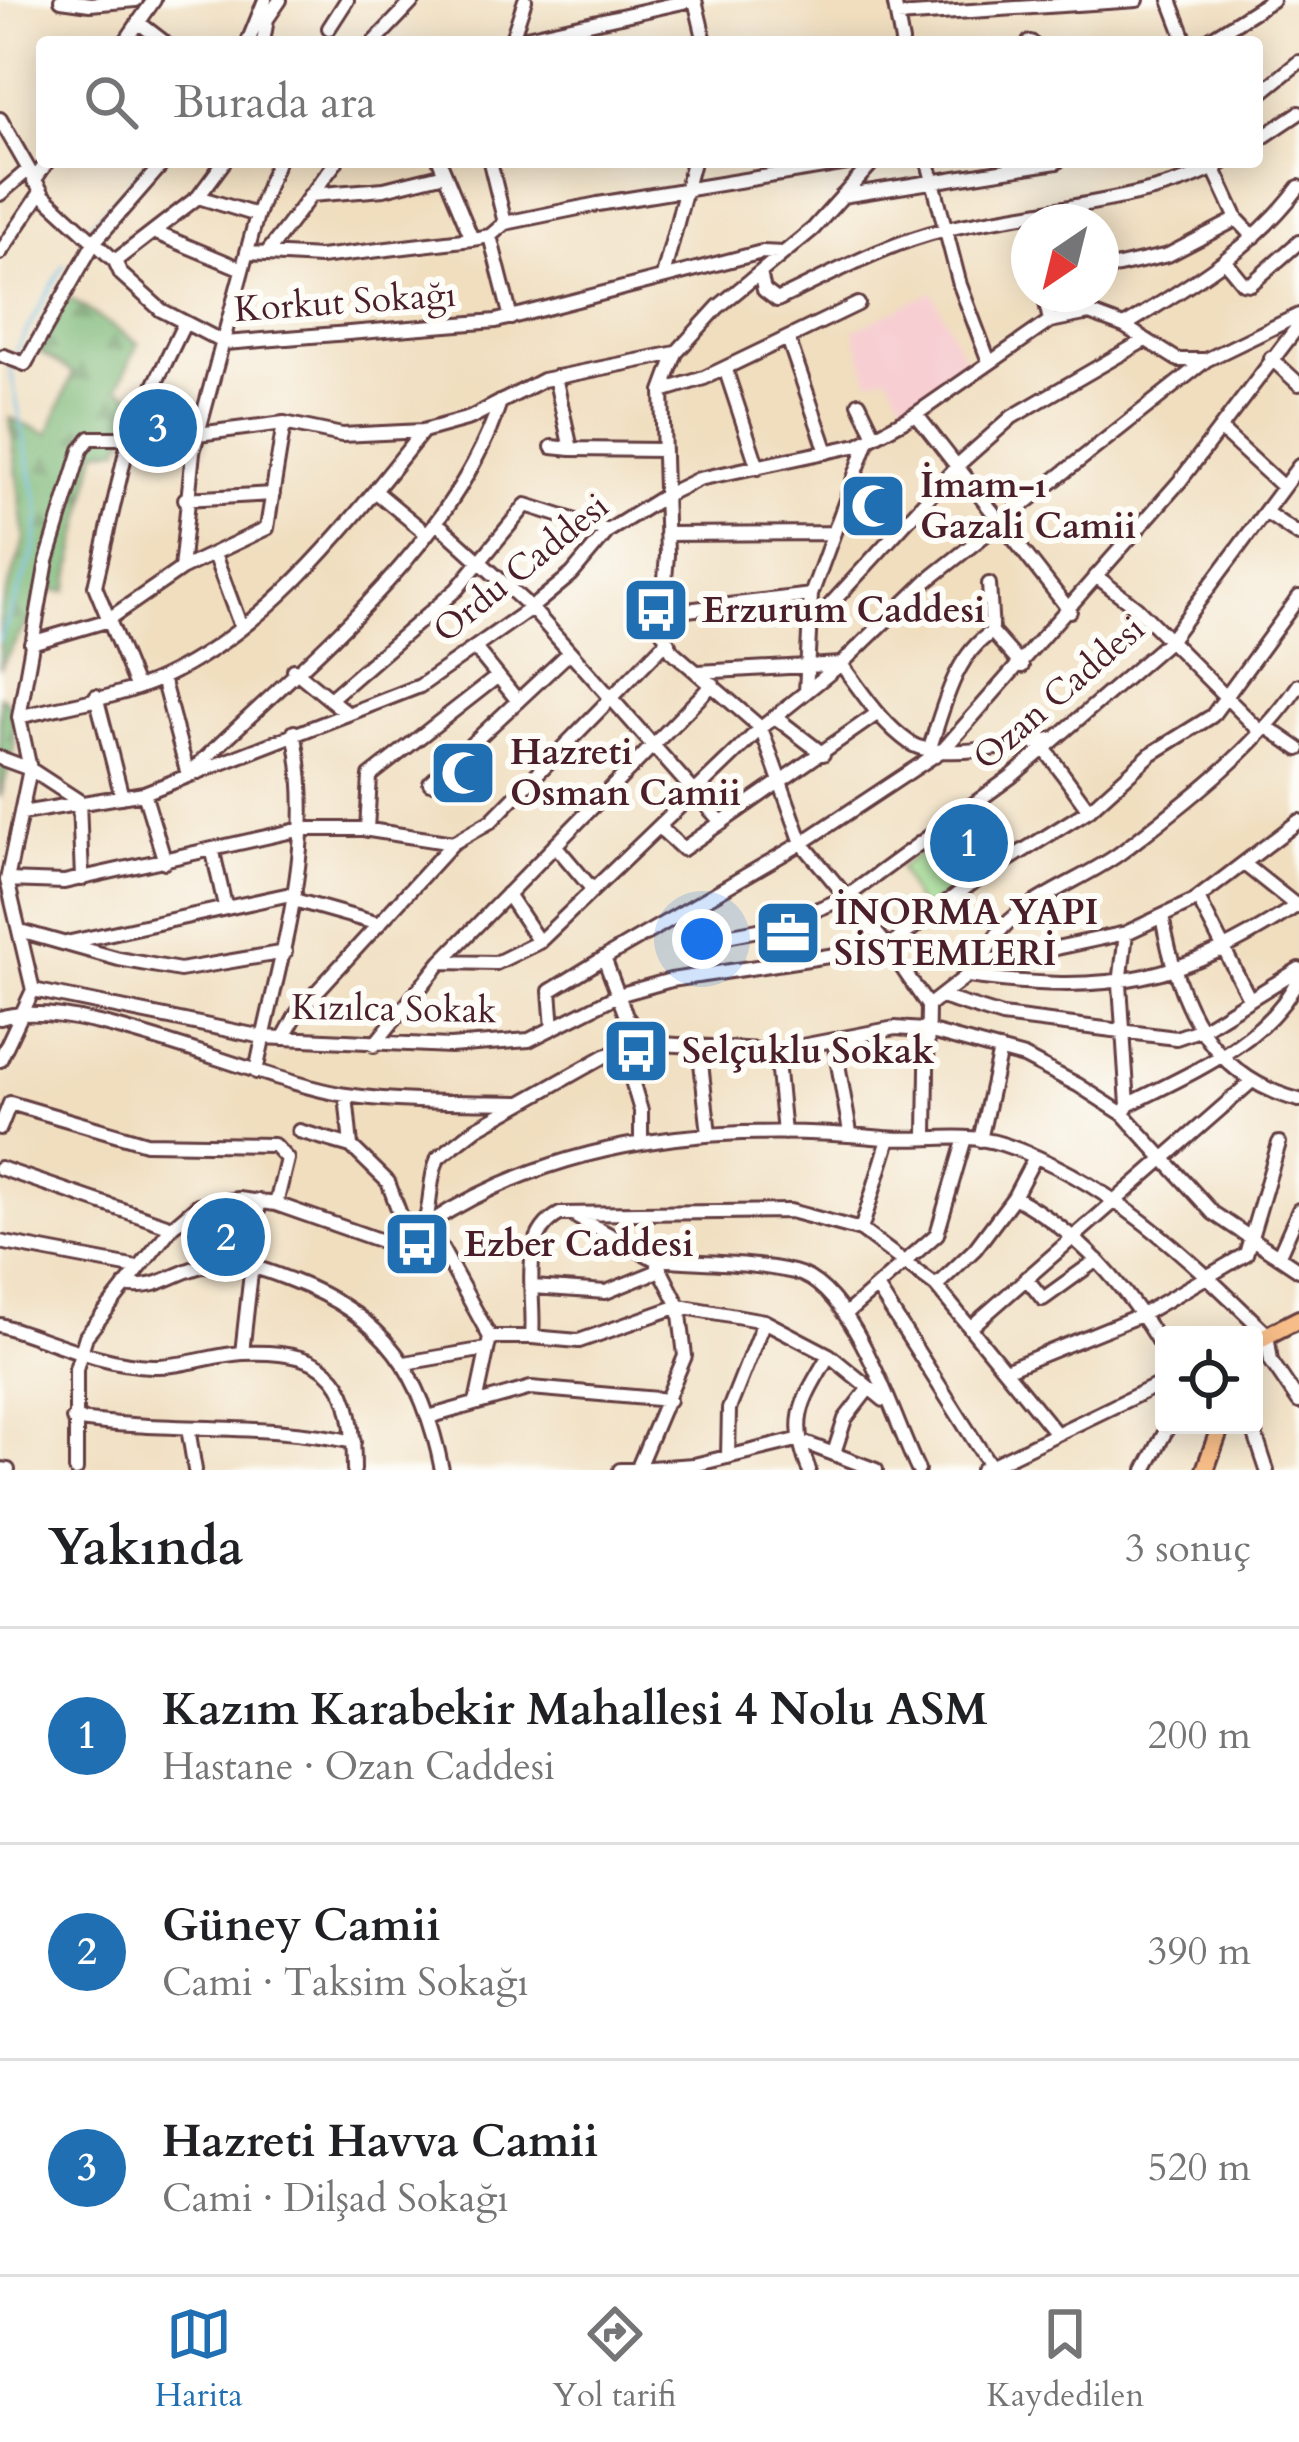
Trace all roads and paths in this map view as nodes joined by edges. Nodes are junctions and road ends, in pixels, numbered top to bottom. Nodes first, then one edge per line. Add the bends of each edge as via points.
1 (61, 0) edge
2 (136, 0) edge
3 (154, 0) edge
4 (265, 0) edge
5 (280, 0) edge
6 (347, 0) edge
7 (414, 0) edge
8 (525, 0) edge
9 (694, 0) edge
10 (894, 0) edge
11 (1137, 0) edge
12 (1170, 0) edge
13 (1272, 0) edge
14 (652, 4) edge
15 (897, 16) junction
16 (138, 22) junction
17 (328, 28) dead end
18 (129, 36) edge
19 (156, 36) edge
20 (250, 36) edge
21 (263, 36) edge
22 (380, 36) edge
23 (510, 36) edge
24 (524, 36) edge
25 (703, 36) edge
26 (901, 36) edge
27 (1184, 36) edge
28 (1215, 36) edge
29 (1299, 62) edge
30 (1263, 92) edge
31 (1299, 113) edge
32 (1, 125) edge
33 (1263, 137) edge
34 (43, 168) edge
35 (159, 168) edge
36 (219, 168) edge
37 (275, 168) edge
38 (331, 168) edge
39 (443, 168) edge
40 (491, 168) edge
41 (691, 168) edge
42 (817, 168) edge
43 (868, 168) edge
44 (930, 168) edge
45 (1025, 168) edge
46 (1208, 168) edge
47 (1220, 168) edge
48 (35, 181) junction
49 (936, 185) junction
50 (1299, 187) edge
51 (683, 190) junction
52 (0, 194) edge
53 (310, 195) junction
54 (842, 196) junction
55 (197, 197) junction
56 (1080, 204) edge
57 (257, 215) junction
58 (1238, 219) junction
59 (1011, 220) edge
60 (505, 223) junction
61 (945, 229) junction
62 (156, 233) junction
63 (490, 236) junction
64 (1254, 238) junction
65 (472, 239) junction
66 (95, 242) junction
67 (1299, 242) edge
68 (2, 247) edge
69 (249, 253) junction
70 (267, 253) junction
71 (784, 253) junction
72 (116, 261) junction
73 (1225, 261) junction
74 (1119, 266) edge
75 (242, 268) junction
76 (760, 273) junction
77 (663, 276) junction
78 (858, 304) dead end
79 (1048, 312) edge
80 (1089, 313) joint
81 (1299, 315) edge
82 (511, 318) junction
83 (1050, 321) junction
84 (184, 324) junction
85 (1124, 326) junction
86 (1299, 326) edge
87 (788, 338) junction
88 (1145, 340) junction
89 (225, 343) junction
90 (676, 353) junction
91 (4, 356) dead end
92 (1271, 358) junction
93 (988, 359) junction
94 (1206, 360) junction
95 (724, 368) junction
96 (554, 377) junction
97 (1299, 384) edge
98 (662, 391) junction
99 (500, 402) junction
100 (860, 403) dead end
101 (916, 413) junction
102 (284, 423) junction
103 (1220, 429) junction
104 (423, 431) junction
105 (198, 434) junction
106 (872, 437) junction
107 (129, 438) junction
108 (552, 448) dead end
109 (571, 449) junction
110 (664, 450) junction
111 (193, 452) junction
112 (826, 452) junction
113 (958, 464) junction
114 (1299, 466) edge
115 (758, 468) junction
116 (1283, 487) junction
117 (376, 490) junction
118 (273, 494) junction
119 (666, 495) junction
120 (185, 499) junction
121 (1265, 512) junction
122 (998, 521) junction
123 (436, 522) junction
124 (608, 531) junction
125 (834, 532) junction
126 (426, 533) junction
127 (667, 534) junction
128 (1299, 535) edge
129 (215, 557) junction
130 (480, 558) junction
131 (181, 569) junction
132 (1096, 576) junction
133 (989, 584) dead end
134 (812, 595) junction
135 (1299, 597) edge
136 (531, 608) junction
137 (1070, 611) junction
138 (662, 613) junction
139 (106, 621) junction
140 (241, 626) junction
141 (809, 628) junction
142 (992, 632) junction
143 (667, 641) junction
144 (1168, 641) junction
145 (32, 643) junction
146 (475, 648) junction
147 (570, 652) junction
148 (841, 664) junction
149 (1022, 666) junction
150 (806, 669) junction
151 (295, 670) junction
152 (697, 672) junction
153 (498, 676) junction
154 (162, 678) junction
155 (713, 685) junction
156 (136, 686) junction
157 (1299, 686) edge
158 (806, 692) junction
159 (96, 696) junction
160 (331, 698) junction
161 (611, 698) junction
162 (1225, 699) junction
163 (518, 701) junction
164 (878, 713) junction
165 (348, 714) junction
166 (19, 717) junction
167 (776, 717) junction
168 (761, 728) junction
169 (1264, 729) junction
170 (294, 732) junction
171 (1058, 738) junction
172 (653, 746) junction
173 (1044, 748) junction
174 (944, 749) junction
175 (1299, 749) edge
176 (929, 750) junction
177 (823, 754) junction
178 (0, 758) edge
179 (30, 769) junction
180 (188, 775) junction
181 (430, 783) dead end
182 (778, 787) junction
183 (695, 792) junction
184 (144, 793) junction
185 (122, 797) junction
186 (79, 801) junction
187 (1089, 810) junction
188 (22, 813) junction
189 (1299, 820) edge
190 (722, 824) junction
191 (659, 827) junction
192 (302, 829) junction
193 (367, 830) junction
194 (454, 843) junction
195 (802, 843) junction
196 (555, 845) junction
197 (212, 852) junction
198 (165, 862) junction
199 (1244, 864) junction
200 (82, 879) junction
201 (8, 880) junction
202 (593, 890) junction
203 (507, 894) junction
204 (294, 897) junction
205 (844, 898) junction
206 (1198, 898) junction
207 (225, 906) junction
208 (1298, 906) edge
209 (1162, 916) junction
210 (680, 918) junction
211 (380, 924) junction
212 (20, 931) junction
213 (1126, 933) junction
214 (539, 942) junction
215 (64, 944) junction
216 (888, 947) junction
217 (1223, 949) junction
218 (285, 952) junction
219 (604, 958) junction
220 (441, 962) junction
221 (982, 964) junction
222 (1172, 971) junction
223 (1299, 973) edge
224 (968, 976) junction
225 (1120, 984) junction
226 (33, 990) junction
227 (618, 995) junction
228 (941, 997) junction
229 (1249, 998) junction
230 (928, 1006) junction
231 (25, 1012) junction
232 (0, 1018) edge
233 (553, 1028) junction
234 (1202, 1029) junction
235 (924, 1030) junction
236 (1124, 1031) junction
237 (263, 1037) junction
238 (284, 1037) junction
239 (834, 1041) junction
240 (645, 1043) junction
241 (699, 1045) junction
242 (374, 1046) junction
243 (623, 1050) junction
244 (1000, 1050) junction
245 (776, 1051) junction
246 (1220, 1058) junction
247 (0, 1060) edge
248 (256, 1072) junction
249 (1251, 1082) junction
250 (346, 1094) junction
251 (5, 1100) edge
252 (1299, 1100) edge
253 (521, 1103) junction
254 (1125, 1110) junction
255 (0, 1128) edge
256 (299, 1131) dead end
257 (850, 1132) junction
258 (784, 1133) junction
259 (709, 1134) junction
260 (926, 1134) junction
261 (640, 1139) junction
262 (889, 1139) junction
263 (972, 1139) junction
264 (1279, 1143) dead end
265 (351, 1147) junction
266 (1035, 1157) junction
267 (1161, 1159) junction
268 (0, 1168) edge
269 (1014, 1197) junction
270 (259, 1201) junction
271 (1118, 1203) junction
272 (276, 1204) junction
273 (1299, 1210) edge
274 (577, 1217) junction
275 (428, 1224) junction
276 (172, 1227) junction
277 (861, 1230) junction
278 (1075, 1234) junction
279 (1253, 1240) junction
280 (410, 1241) junction
281 (0, 1242) edge
282 (1279, 1255) junction
283 (1097, 1260) junction
284 (907, 1262) junction
285 (250, 1265) junction
286 (657, 1265) junction
287 (136, 1268) junction
288 (1299, 1270) edge
289 (1209, 1277) junction
290 (1026, 1278) junction
291 (124, 1285) junction
292 (936, 1286) junction
293 (533, 1287) junction
294 (878, 1289) junction
295 (679, 1306) junction
296 (848, 1312) junction
297 (1143, 1314) junction
298 (1299, 1318) edge
299 (764, 1321) junction
300 (0, 1325) edge
301 (1250, 1326) edge
302 (970, 1328) junction
303 (1155, 1335) edge
304 (1263, 1336) edge
305 (532, 1337) junction
306 (488, 1343) junction
307 (1263, 1344) edge
308 (80, 1348) junction
309 (242, 1353) junction
310 (829, 1355) junction
311 (405, 1363) junction
312 (1006, 1370) junction
313 (1155, 1386) edge
314 (869, 1388) junction
315 (1296, 1394) edge
316 (669, 1400) junction
317 (884, 1400) junction
318 (476, 1403) junction
319 (432, 1416) junction
320 (73, 1419) junction
321 (188, 1428) junction
322 (1055, 1432) junction
323 (1163, 1434) edge
324 (1218, 1434) edge
325 (1255, 1434) edge
326 (797, 1440) junction
327 (354, 1442) junction
328 (746, 1452) junction
329 (835, 1453) junction
330 (728, 1457) junction
331 (998, 1467) edge
332 (637, 1469) edge
333 (76, 1470) edge
334 (195, 1470) edge
335 (354, 1470) edge
336 (442, 1470) edge
337 (620, 1470) edge
338 (750, 1470) edge
339 (809, 1470) edge
340 (876, 1470) edge
341 (918, 1470) edge
342 (1145, 1470) edge
343 (1205, 1470) edge
344 (1267, 1470) edge

1 - 2 street
3 - 16 street
4 - 20 street
5 - 21 street
6 - 17 street
7 - 22 street
8 - 23 street
9 - 14 street
9 - 25 street
10 - 15 street
11 - 15 street
12 - 27 street
13 - 28 street
14 - 24 street
15 - 26 street
16 - 18 street
16 - 19 street
29 - 30 street
31 - 33 street
32 - 48 street, Korkut Sokağı
34 - 48 street
35 - 66 street
36 - 55 street
37 - 57 street
38 - 53 street
39 - 53 street via 384,189
39 - 65 street
40 - 60 street
41 - 51 street
42 - 51 street
43 - 54 street
44 - 49 street
45 - 49 street
46 - 56 street
47 - 58 street
48 - 52 street
48 - 66 street, Korkut Sokağı
48 - 68 street
49 - 54 street
49 - 61 street
50 - 64 street
51 - 60 street
51 - 77 street
53 - 70 street
54 - 71 street
55 - 57 street
55 - 62 street
57 - 69 street
58 - 64 street
58 - 74 street via 1168,255
59 - 61 street
60 - 63 street
61 - 76 street via 777,300
61 - 93 street
62 - 72 street
62 - 75 street
63 - 65 street
63 - 82 street
64 - 73 street
65 - 70 street via 320,257
66 - 72 street, Korkut Sokağı
66 - 91 street via 25,364
67 - 73 street via 1247,284
69 - 70 street
69 - 75 street
71 - 76 street
71 - 77 street, Korkut Sokağı
72 - 84 street, Korkut Sokağı
73 - 85 street
75 - 89 street
76 - 90 street
77 - 82 street, Korkut Sokağı
78 - 87 street
79 - 83 street
80 - 83 street, Ordu Caddesi
80 - 85 street
81 - 94 street
82 - 89 street, Korkut Sokağı
83 - 93 street, Ordu Caddesi
84 - 89 street, Korkut Sokağı
84 - 107 street
85 - 88 street
86 - 92 street
87 - 95 street
87 - 112 street
88 - 94 street via 1178,360
88 - 113 street via 1012,417
89 - 105 street
90 - 96 street
90 - 98 street
92 - 97 street
92 - 103 street
93 - 101 street, Ordu Caddesi
94 - 122 street
95 - 98 street
95 - 115 street
96 - 99 street
96 - 109 street
98 - 110 street
99 - 104 street
99 - 123 street via 487,444
100 - 106 street
101 - 106 street, Ordu Caddesi
101 - 113 street
102 - 104 street via 342,435
102 - 105 street
102 - 118 street
103 - 116 street
103 - 132 street
104 - 117 street
105 - 111 street
106 - 112 street, Ordu Caddesi
106 - 125 street
107 - 111 street
107 - 139 street via 95,586
107 - 145 street via 90,438 81,450
108 - 109 street
109 - 110 street
110 - 119 street
111 - 120 street
112 - 115 street, Ordu Caddesi
113 - 122 street
113 - 141 street
114 - 116 street, Ozan Caddesi
115 - 119 street, Ordu Caddesi via 699,479
116 - 121 street, Ozan Caddesi
117 - 126 street
117 - 140 street via 325,554
118 - 120 street
118 - 129 street via 267,528
119 - 124 street, Ordu Caddesi
119 - 127 street
120 - 131 street
121 - 128 street
121 - 144 street, Ozan Caddesi
122 - 137 street
122 - 148 street
123 - 126 street
123 - 130 street
124 - 130 street via 526,505
124 - 136 street, Ordu Caddesi
125 - 127 street
125 - 134 street
126 - 151 street
127 - 138 street
129 - 131 street
129 - 140 street
130 - 136 street
130 - 160 street via 457,589
131 - 139 street
132 - 137 street
132 - 144 street
133 - 142 street
134 - 138 street
134 - 141 street
135 - 162 street
136 - 146 street, Ordu Caddesi
136 - 147 street
137 - 149 street
138 - 143 street
139 - 145 street
139 - 156 street
140 - 154 street
141 - 150 street
142 - 149 street
142 - 176 street via 973,645 955,677
143 - 152 street
143 - 161 street
144 - 162 street
144 - 171 street, Ozan Caddesi
145 - 166 street
146 - 153 street
146 - 165 street, Ordu Caddesi via 420,686
147 - 161 street
147 - 163 street
148 - 150 street
148 - 158 street
148 - 164 street
149 - 174 street
150 - 152 street
150 - 158 street
151 - 160 street
151 - 180 street
152 - 155 street
153 - 163 street
153 - 193 street via 370,776
154 - 156 street
154 - 180 street
155 - 168 street
155 - 172 street
156 - 159 street
157 - 169 street
158 - 167 street
159 - 166 street
159 - 185 street
160 - 165 street
161 - 172 street
161 - 194 street via 491,821
162 - 169 street
162 - 187 street
163 - 181 street
164 - 176 street
164 - 177 street
165 - 170 street, Ordu Caddesi
166 - 179 street
167 - 168 street
167 - 177 street
168 - 182 street
168 - 183 street
169 - 175 street
169 - 221 street via 1118,855 1014,917 988,944
170 - 180 street, Ordu Caddesi
170 - 192 street
171 - 173 street, Ozan Caddesi
171 - 174 street
172 - 183 street
172 - 196 street
173 - 187 street
173 - 205 street, Ozan Caddesi
174 - 176 street
174 - 195 street
177 - 182 street
178 - 179 street
179 - 186 street
179 - 188 street
180 - 184 street, Ordu Caddesi
182 - 190 street
182 - 195 street
183 - 190 street
183 - 191 street
184 - 185 street, Ordu Caddesi
184 - 198 street
185 - 186 street, Ordu Caddesi
186 - 188 street, Ordu Caddesi
186 - 200 street
187 - 216 street
188 - 201 street
189 - 199 street
190 - 191 street via 683,849
191 - 202 street
192 - 193 street
192 - 197 street
192 - 204 street
193 - 194 street
194 - 211 street
195 - 205 street
195 - 210 street
196 - 202 street
196 - 203 street
197 - 198 street
197 - 207 street
198 - 200 street
199 - 206 street
199 - 208 street
200 - 201 street
201 - 212 street
202 - 214 street
203 - 214 street
203 - 220 street
204 - 207 street
204 - 211 street
204 - 218 street
205 - 210 street, Ozan Caddesi via 774,927 700,941
205 - 216 street
206 - 209 street
206 - 217 street
207 - 215 street
208 - 217 street
209 - 213 street
209 - 222 street
210 - 219 street
211 - 238 street
212 - 215 street
212 - 226 street
213 - 221 street
213 - 225 street
214 - 220 street via 496,963
215 - 218 street via 180,970
216 - 227 street, Kızılca Sokak
216 - 230 street
217 - 222 street
217 - 229 street
218 - 237 street
219 - 227 street
219 - 233 street via 550,991
220 - 242 street
221 - 224 street
222 - 225 street
222 - 234 street
223 - 229 street
223 - 246 street via 1288,1000
224 - 225 street via 1056,988
224 - 228 street
225 - 236 street
226 - 231 street
226 - 237 street, Kızılca Sokak
227 - 233 street, Kızılca Sokak
227 - 240 street
228 - 230 street
228 - 236 street via 1002,1016
229 - 234 street
230 - 235 street
231 - 232 street
231 - 247 street
231 - 248 street via 96,1023
233 - 242 street, Kızılca Sokak via 529,1040
234 - 236 street via 1176,1038
234 - 246 street
235 - 239 street
235 - 244 street
235 - 260 street
236 - 254 street
237 - 238 street, Kızılca Sokak
237 - 248 street
238 - 242 street, Kızılca Sokak
239 - 245 street
239 - 257 street
240 - 241 street
240 - 243 street
241 - 245 street
241 - 259 street
243 - 253 street
243 - 261 street via 641,1111
244 - 254 street
244 - 263 street
245 - 258 street
246 - 249 street
246 - 254 street
248 - 250 street
249 - 252 street
249 - 267 street
250 - 253 street
250 - 265 street
251 - 255 street
251 - 272 street via 146,1143 274,1144 287,1160
253 - 275 street via 438,1158
254 - 267 street
256 - 265 street
257 - 258 street
257 - 262 street
258 - 259 street
259 - 261 street
260 - 262 street
260 - 263 street
261 - 275 street via 519,1174
262 - 277 street
263 - 266 street
263 - 284 street via 937,1234
264 - 279 street
265 - 280 street via 388,1182
266 - 269 street
266 - 271 street
267 - 271 street
267 - 279 street via 1213,1214
268 - 276 street
269 - 278 street
269 - 292 street
270 - 272 street
270 - 276 street via 198,1205
270 - 285 street
271 - 278 street
271 - 289 street
272 - 280 street via 393,1245
273 - 282 street
274 - 277 street via 790,1210
274 - 286 street
274 - 293 street via 544,1223 535,1238
275 - 280 street
275 - 306 street
276 - 287 street
277 - 284 street
278 - 283 street
278 - 290 street
279 - 282 street
279 - 289 street via 1246,1255
281 - 287 street
282 - 288 street
283 - 290 street via 1042,1299
283 - 297 street
284 - 292 street
284 - 294 street
285 - 291 street via 209,1264 146,1289
285 - 309 street
285 - 311 street via 327,1294 376,1329
286 - 293 street via 606,1292
286 - 295 street
286 - 296 street via 795,1272
287 - 291 street
289 - 297 street
289 - 301 street
290 - 302 street
291 - 308 street
292 - 302 street
293 - 305 street
294 - 296 street
294 - 331 street
295 - 299 street
295 - 305 street via 579,1341
295 - 316 street via 685,1356
296 - 317 street
297 - 303 street
297 - 312 street
298 - 304 main road
299 - 310 street
299 - 330 street via 729,1409
300 - 308 street
302 - 312 street
305 - 306 street
306 - 311 street
306 - 318 street
307 - 315 street
308 - 309 street via 151,1366
308 - 320 street
309 - 327 street via 323,1368 344,1389
310 - 314 street
310 - 326 street via 800,1405
311 - 319 street
312 - 322 street
313 - 322 street
314 - 317 street
314 - 329 street via 845,1419
316 - 318 street via 531,1388
316 - 332 street
317 - 341 street
318 - 319 street
319 - 336 street
320 - 321 street
320 - 333 street
321 - 327 street via 303,1431
321 - 334 street
322 - 331 street
323 - 342 street
324 - 343 main road
325 - 344 street
326 - 328 street
326 - 329 street
326 - 339 street
327 - 335 street
328 - 330 street
328 - 338 street
329 - 340 street
330 - 332 street
332 - 337 street

